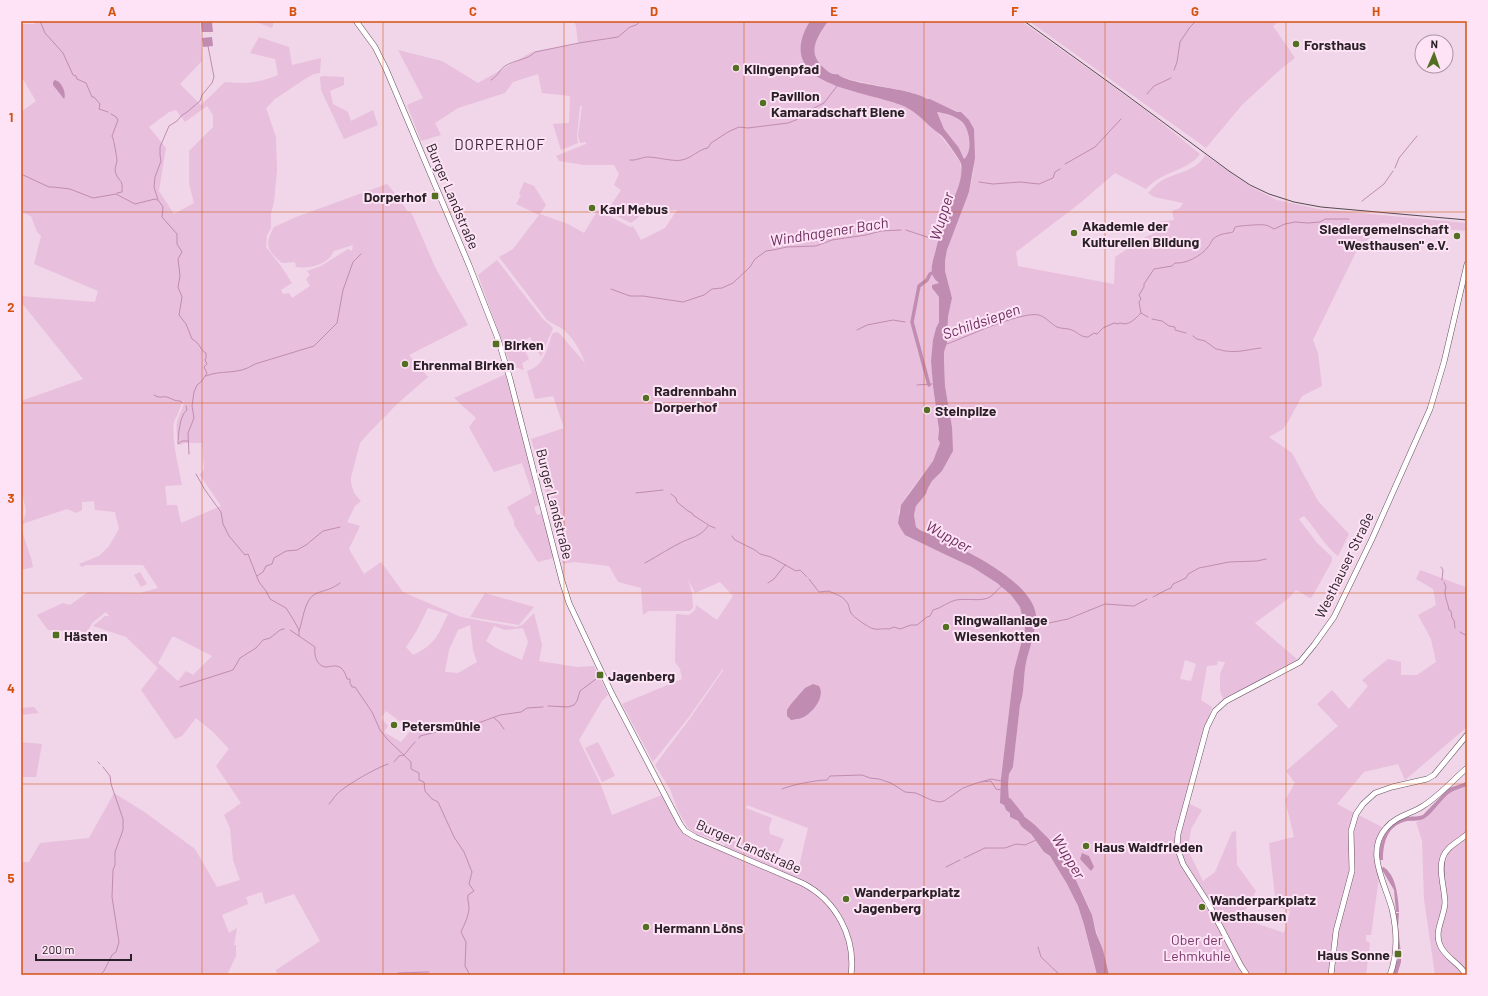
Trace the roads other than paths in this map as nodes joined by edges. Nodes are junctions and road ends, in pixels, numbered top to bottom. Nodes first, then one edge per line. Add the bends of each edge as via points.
1 (356, 21) edge
2 (1467, 264) edge
3 (1467, 735) edge
4 (1467, 768) edge
5 (1467, 834) edge
6 (850, 975) edge
7 (1248, 975) edge
8 (1331, 975) edge
9 (1390, 975) edge
10 (1466, 975) edge

1 - 6 main road, Burger Landstraße via 375,46 386,69 490,318 510,379 569,603 612,694 675,816 691,835 802,883 821,894 834,907 846,933 851,958
2 - 7 main road, Westhauser Straße via 1430,409 1344,598 1328,627 1300,662 1230,699 1215,711 1207,728 1178,834 1178,852
3 - 8 main road via 1434,775 1375,793 1356,813 1350,831 1352,875 1336,931
4 - 9 main road via 1424,806 1389,824 1379,839 1377,861 1392,910 1396,942 1395,959
5 - 10 main road via 1448,849 1442,859 1445,904 1438,935 1442,950

